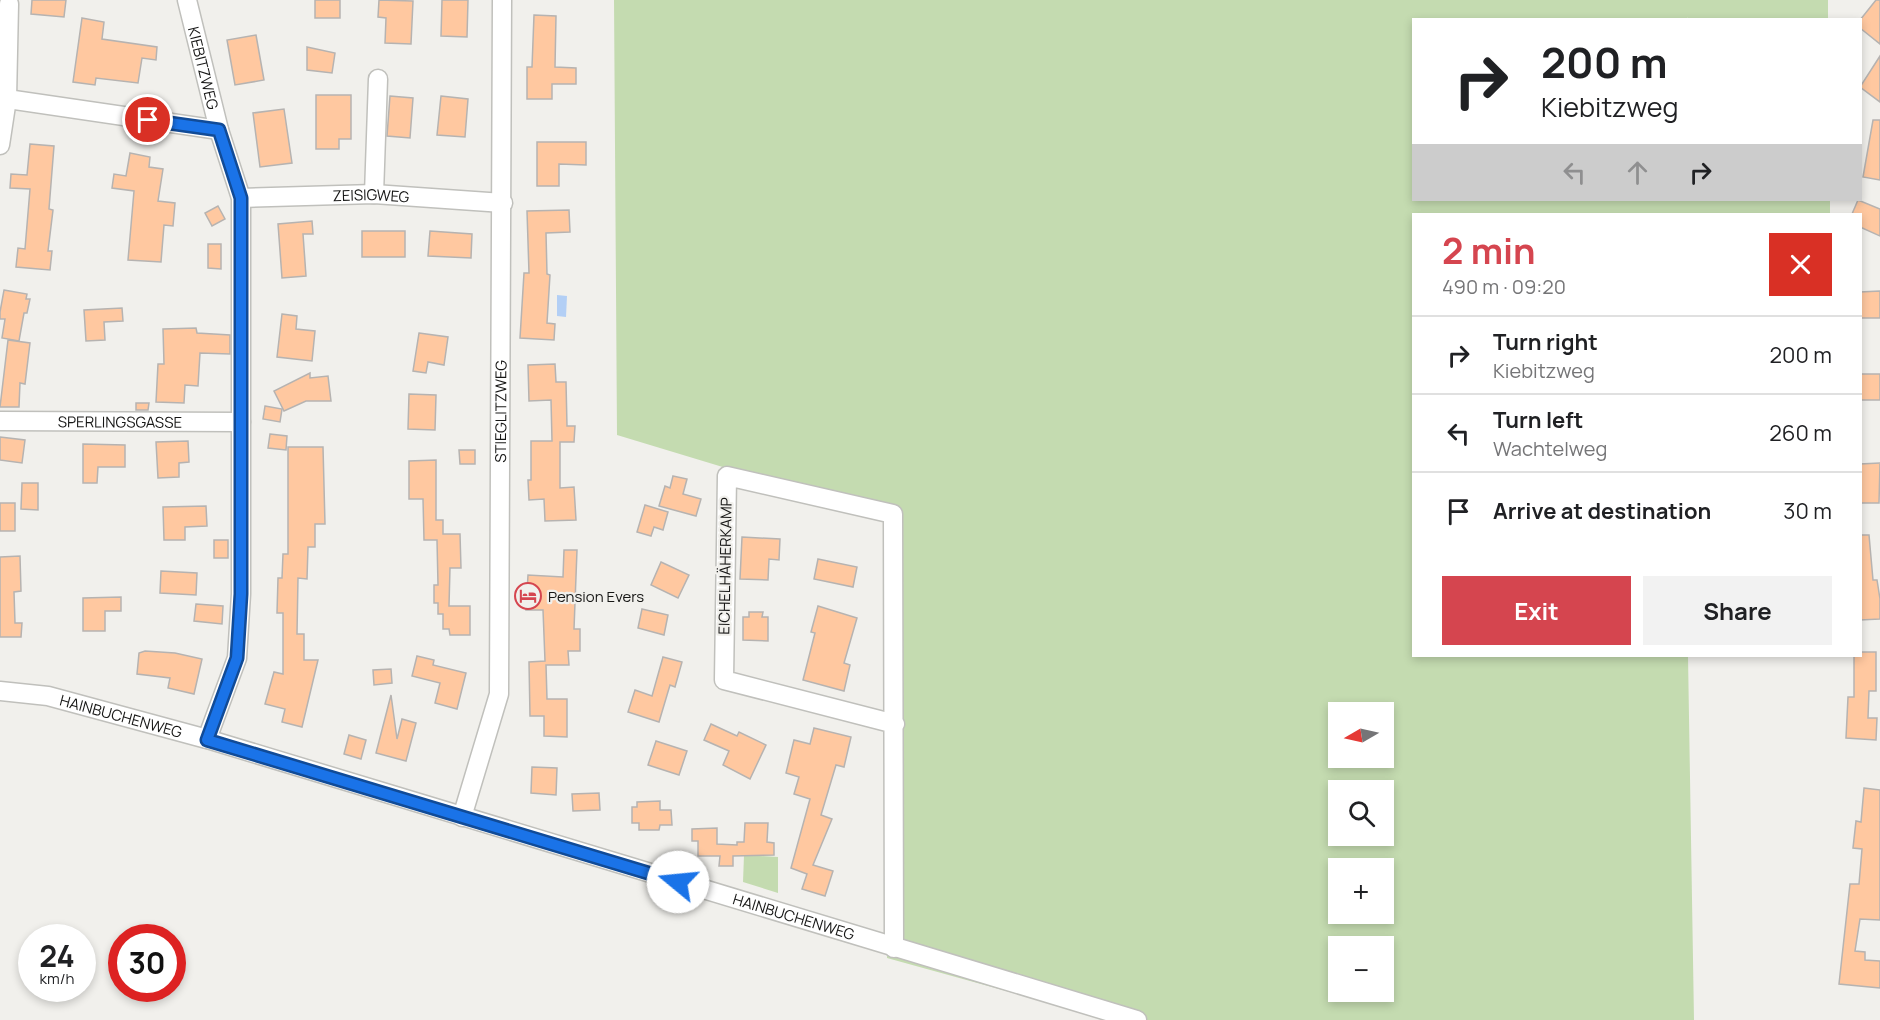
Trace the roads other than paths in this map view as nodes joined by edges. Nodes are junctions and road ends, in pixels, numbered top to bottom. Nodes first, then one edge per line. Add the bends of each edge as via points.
1 (187, 0) edge
2 (502, 0) edge
3 (9, 4) dead end
4 (378, 79) dead end
5 (3, 99) edge
6 (219, 130) junction
7 (0, 145) edge
8 (374, 194) junction
9 (241, 198) junction
10 (503, 203) junction
11 (0, 420) edge
12 (241, 422) junction
13 (0, 691) edge
14 (895, 723) junction
15 (207, 740) junction
16 (462, 817) junction
17 (894, 948) junction
18 (1137, 1020) edge

1 - 6 street, KIEBITZWEG
2 - 10 street, STIEGLITZWEG
3 - 5 street
4 - 8 street
5 - 6 street
5 - 7 street
6 - 9 street, KIEBITZWEG
8 - 9 street, ZEISIGWEG
8 - 10 street, ZEISIGWEG
9 - 12 street, KIEBITZWEG
10 - 16 street, STIEGLITZWEG via 499,694
11 - 12 street, SPERLINGSGASSE
12 - 15 street, KIEBITZWEG via 237,658
13 - 15 street, HAINBUCHENWEG via 48,696
14 - 14 street, EICHELHÄHERKAMP via 893,514 727,476 724,680
14 - 17 street, EICHELHÄHERKAMP
15 - 16 street, HAINBUCHENWEG
16 - 17 street, HAINBUCHENWEG
17 - 18 street, HAINBUCHENWEG

